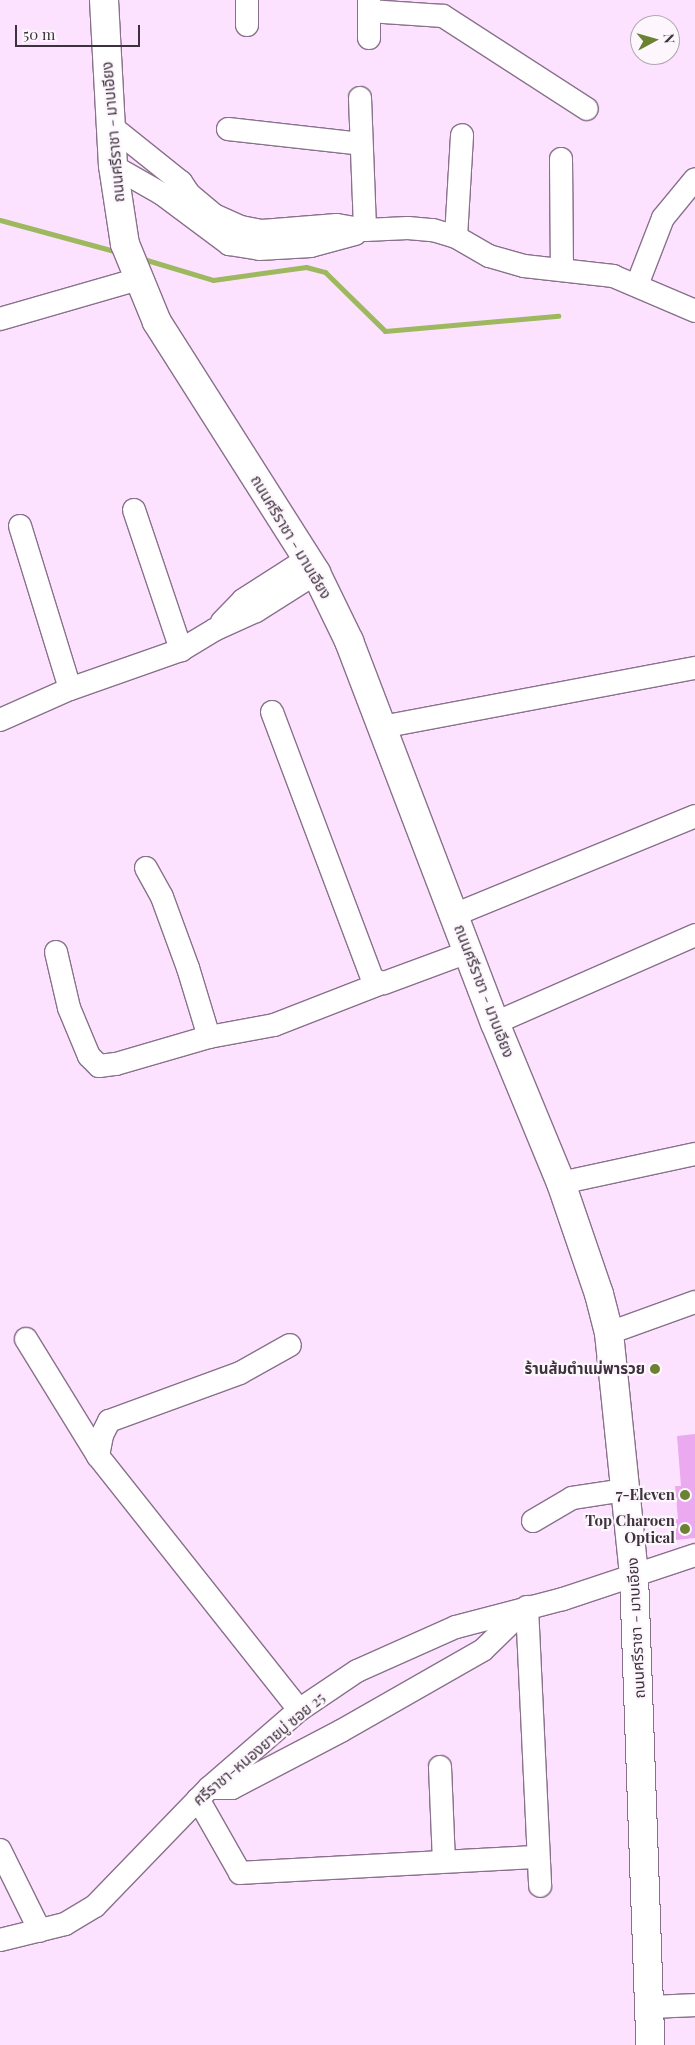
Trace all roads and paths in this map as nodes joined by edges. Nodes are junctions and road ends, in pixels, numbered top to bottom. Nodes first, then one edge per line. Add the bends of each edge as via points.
1 (104, 0) edge
2 (247, 0) edge
3 (369, 6) edge
4 (247, 25) dead end
5 (369, 38) dead end
6 (360, 98) dead end
7 (587, 109) dead end
8 (111, 126) junction
9 (228, 129) dead end
10 (462, 135) dead end
11 (361, 144) junction
12 (561, 159) dead end
13 (113, 166) junction
14 (695, 179) edge
15 (365, 230) junction
16 (456, 237) junction
17 (562, 270) junction
18 (139, 279) junction
19 (636, 285) junction
20 (695, 311) edge
21 (0, 319) edge
22 (134, 510) dead end
23 (20, 526) dead end
24 (312, 566) junction
25 (181, 650) junction
26 (695, 668) edge
27 (70, 689) junction
28 (272, 712) dead end
29 (0, 720) edge
30 (382, 727) junction
31 (695, 816) edge
32 (146, 868) dead end
33 (454, 915) junction
34 (695, 935) edge
35 (56, 952) dead end
36 (468, 952) junction
37 (379, 984) junction
38 (495, 1023) junction
39 (209, 1037) junction
40 (695, 1154) edge
41 (561, 1183) junction
42 (695, 1302) edge
43 (609, 1333) junction
44 (26, 1339) dead end
45 (290, 1345) dead end
46 (98, 1456) junction
47 (625, 1490) junction
48 (533, 1521) dead end
49 (695, 1555) edge
50 (634, 1576) junction
51 (527, 1607) junction
52 (299, 1710) junction
53 (440, 1767) dead end
54 (204, 1793) junction
55 (0, 1850) edge
56 (538, 1857) junction
57 (444, 1862) junction
58 (540, 1886) dead end
59 (40, 1931) junction
60 (0, 1940) edge
61 (695, 2005) edge
62 (650, 2007) junction
63 (650, 2045) edge

1 - 8 main road, ถนนศรีราชา - มาบเอียง
2 - 4 street
3 - 5 street
3 - 7 street via 443,16
6 - 11 street
8 - 13 main road, ถนนศรีราชา - มาบเอียง
8 - 15 street via 181,182 189,194 214,215 241,227 262,231 337,225
9 - 11 street
10 - 16 street
11 - 15 street
12 - 17 street
13 - 15 street via 162,194 229,244 259,249 311,246
13 - 18 main road, ถนนศรีราชา - มาบเอียง via 125,244
14 - 19 street via 663,218
15 - 16 street via 408,228
16 - 17 street via 489,256 524,266
17 - 19 street via 614,276
18 - 21 street
18 - 24 main road, ถนนศรีราชา - มาบเอียง via 157,322
19 - 20 street
22 - 25 street
23 - 27 street
24 - 25 street via 243,600 214,630
24 - 30 main road, ถนนศรีราชา - มาบเอียง via 350,641
25 - 27 street
26 - 30 street
27 - 29 street
28 - 37 street via 373,980
30 - 33 main road, ถนนศรีราชา - มาบเอียง
31 - 33 street
32 - 39 street via 162,897
33 - 36 main road, ถนนศรีราชา - มาบเอียง
34 - 38 street
35 - 39 street via 69,1008 95,1064 116,1064
36 - 37 street
36 - 38 main road, ถนนศรีราชา - มาบเอียง
37 - 39 street via 274,1024
38 - 41 main road, ถนนศรีราชา - มาบเอียง
40 - 41 street
41 - 43 main road, ถนนศรีราชา - มาบเอียง
42 - 43 street
43 - 47 main road, ถนนศรีราชา - มาบเอียง
44 - 46 street
45 - 46 street via 240,1373 109,1421
46 - 52 street
47 - 48 street via 572,1498
47 - 50 main road, ถนนศรีราชา - มาบเอียง
49 - 50 street, ศรีราชา-หนองยายบู่ ซอย 25
50 - 51 street, ศรีราชา-หนองยายบู่ ซอย 25
50 - 62 main road, ถนนศรีราชา - มาบเอียง
51 - 52 street, ศรีราชา-หนองยายบู่ ซอย 25 via 456,1627 357,1671
51 - 54 street via 483,1650 391,1703 254,1778 232,1788
51 - 56 street
52 - 54 street, ศรีราชา-หนองยายบู่ ซอย 25
53 - 57 street
54 - 57 street via 240,1873
54 - 59 street, ศรีราชา-หนองยายบู่ ซอย 25 via 95,1906 64,1924
55 - 59 street
56 - 57 street
56 - 58 street
59 - 60 street, ศรีราชา-หนองยายบู่ ซอย 25
61 - 62 street
62 - 63 main road, ถนนศรีราชา - มาบเอียง

